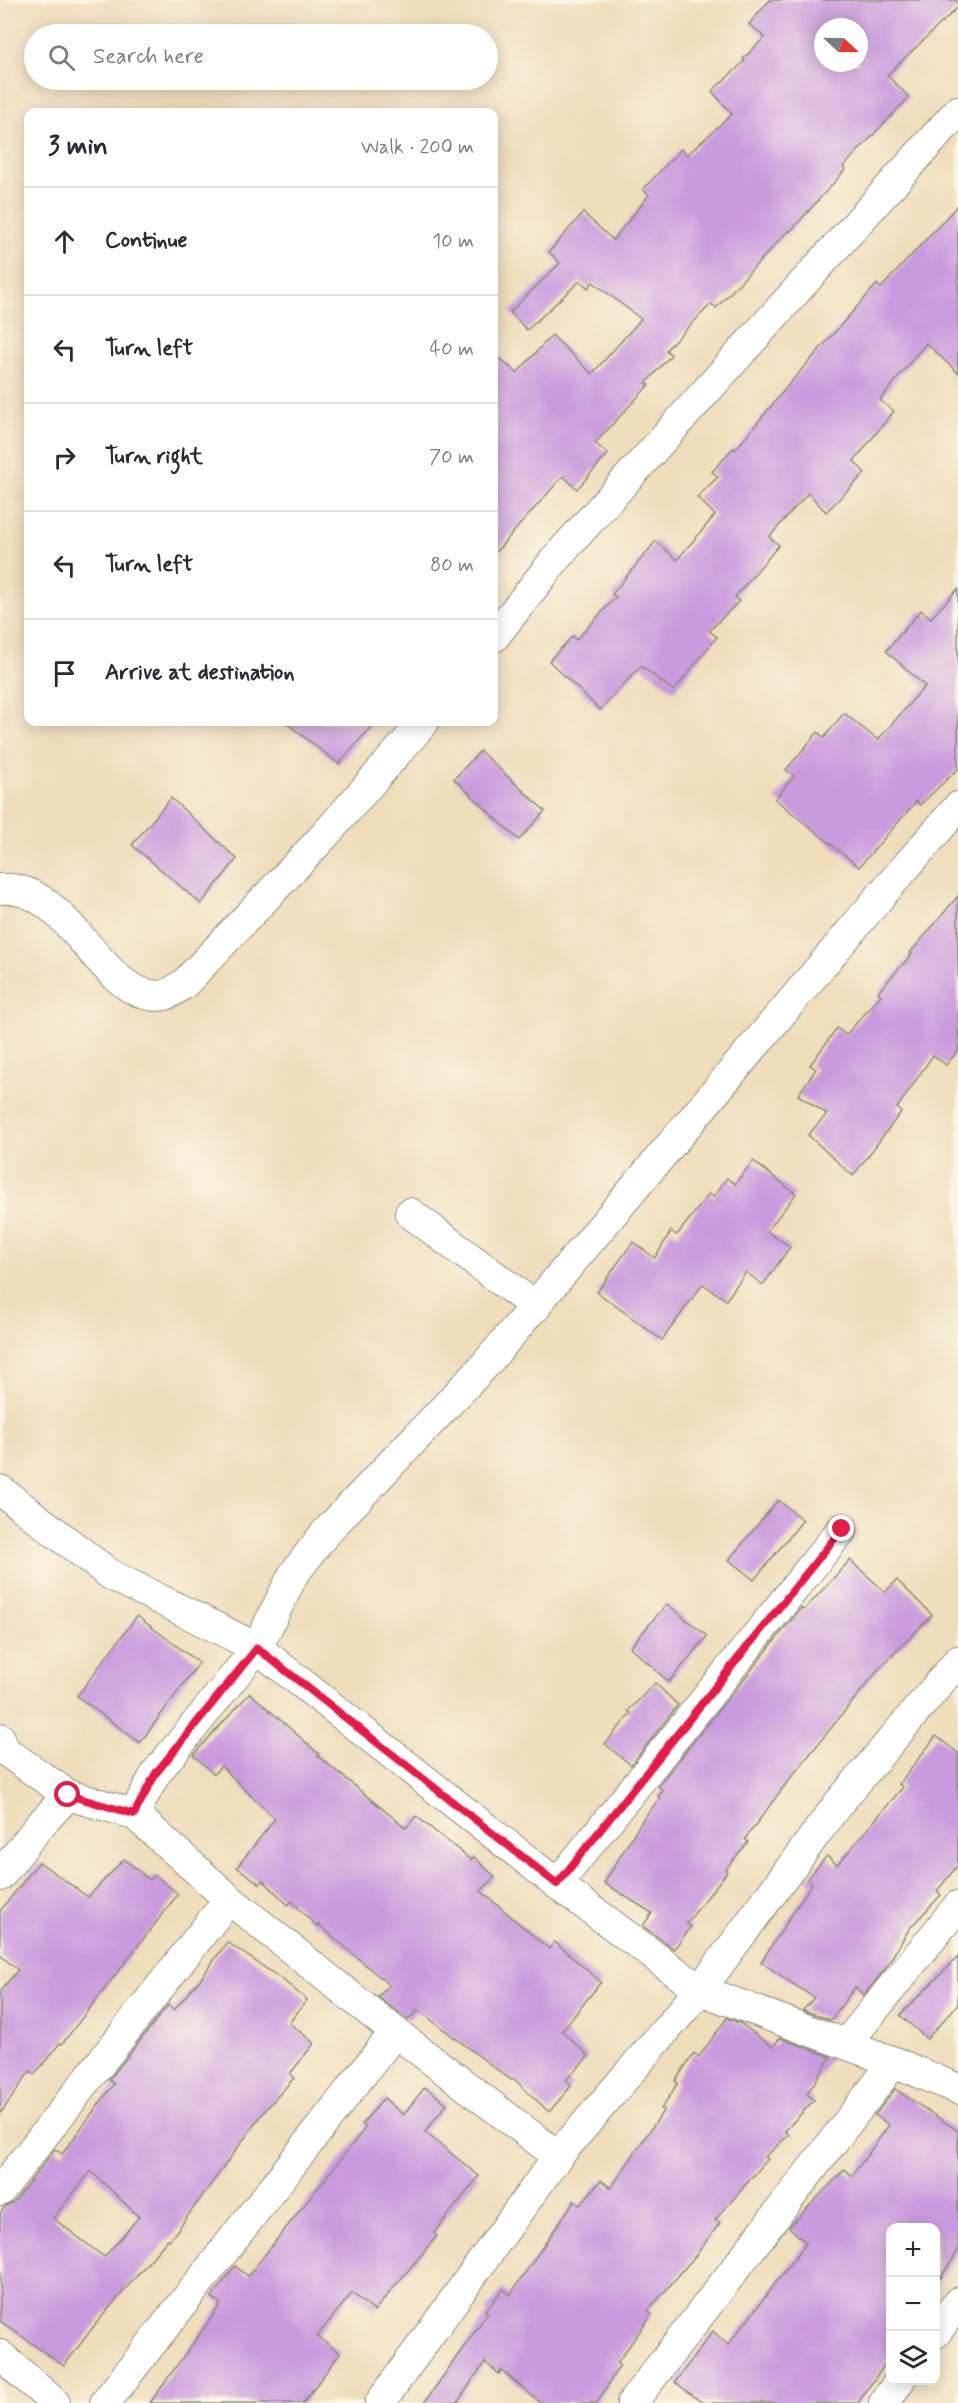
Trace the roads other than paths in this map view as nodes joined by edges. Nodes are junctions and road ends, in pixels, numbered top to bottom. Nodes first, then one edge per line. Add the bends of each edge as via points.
1 (958, 111) edge
2 (498, 632) edge
3 (420, 726) edge
4 (958, 807) edge
5 (4, 885) edge
6 (410, 1213) dead end
7 (536, 1307) junction
8 (0, 1490) edge
9 (842, 1529) dead end
10 (257, 1648) junction
11 (958, 1661) edge
12 (0, 1738) edge
13 (68, 1795) junction
14 (134, 1814) junction
15 (0, 1876) edge
16 (557, 1884) junction
17 (229, 1899) junction
18 (958, 1906) edge
19 (700, 1990) junction
20 (395, 2032) junction
21 (846, 2044) junction
22 (894, 2062) junction
23 (958, 2089) edge
24 (558, 2156) junction
25 (0, 2191) edge
26 (958, 2302) edge
27 (937, 2331) edge
28 (0, 2355) edge
29 (897, 2385) edge
30 (55, 2403) edge
31 (105, 2403) edge
32 (380, 2403) edge
33 (632, 2403) edge
34 (884, 2403) edge

1 - 2 street via 557,557
3 - 5 street via 202,966 166,995 130,988 52,908
4 - 7 street
6 - 7 street
7 - 10 street via 326,1532 293,1575
8 - 10 street via 111,1575
9 - 16 street
10 - 14 street via 156,1773
10 - 16 street
11 - 19 street via 838,1804
12 - 13 street via 4,1750
13 - 14 street
13 - 15 street
14 - 17 street
16 - 19 street
17 - 20 street
17 - 25 street
18 - 21 street
19 - 21 street
19 - 24 street
20 - 24 street
20 - 31 street
21 - 22 street
22 - 23 street
22 - 33 street
24 - 32 street
26 - 27 street
28 - 30 street
29 - 34 street

